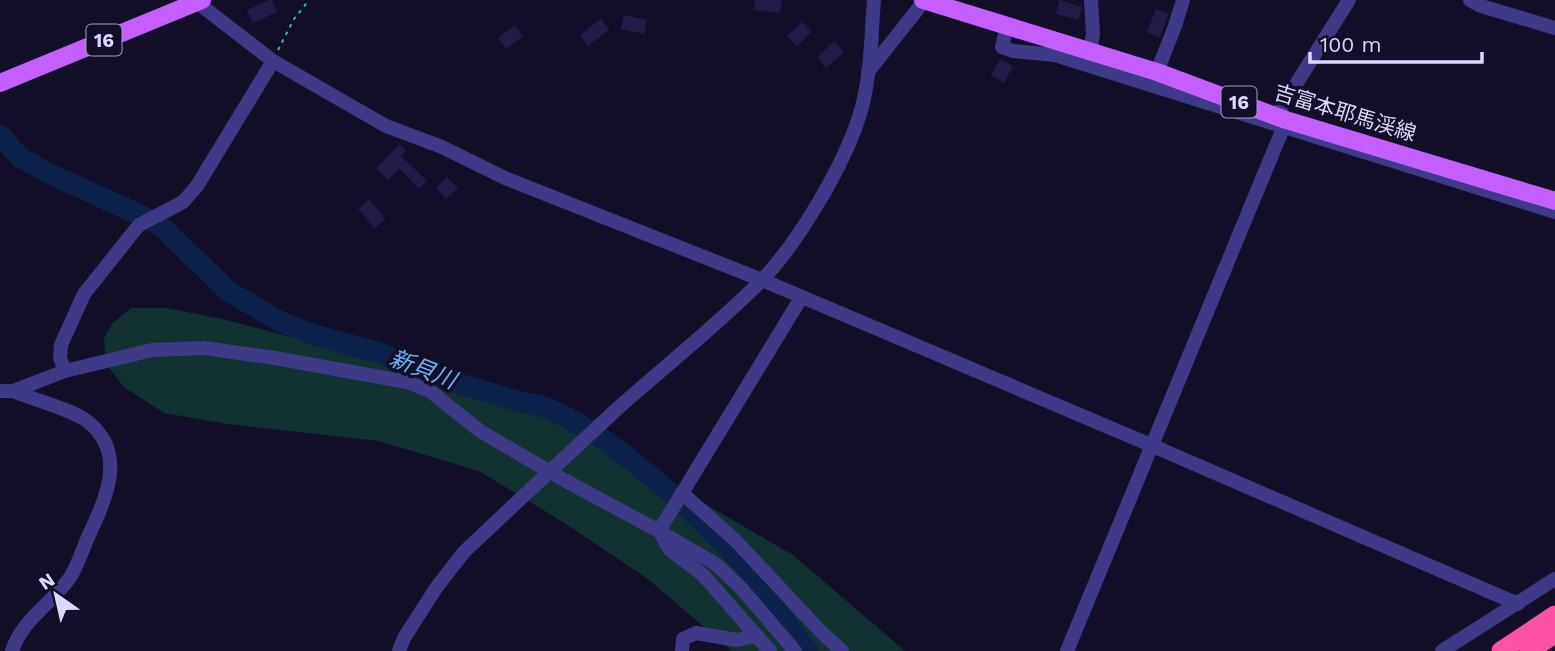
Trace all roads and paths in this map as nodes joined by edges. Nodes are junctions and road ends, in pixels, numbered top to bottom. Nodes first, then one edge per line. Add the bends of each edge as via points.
1 (309, 0) edge
2 (874, 0) edge
3 (924, 0) edge
4 (1091, 0) edge
5 (1183, 0) edge
6 (1349, 0) edge
7 (1471, 0) edge
8 (197, 1) edge
9 (1555, 28) edge
10 (1057, 49) junction
11 (1090, 52) junction
12 (273, 61) junction
13 (867, 72) junction
14 (1157, 72) junction
15 (3, 82) edge
16 (1282, 121) junction
17 (1555, 201) edge
18 (1555, 212) edge
19 (762, 280) junction
20 (801, 298) junction
21 (65, 371) junction
22 (6, 391) edge
23 (1153, 446) junction
24 (682, 494) junction
25 (659, 531) junction
26 (1555, 579) edge
27 (1518, 604) junction
28 (1555, 615) edge
29 (1555, 634) edge
30 (754, 636) junction
31 (12, 651) edge
32 (399, 651) edge
33 (682, 651) edge
34 (770, 651) edge
35 (794, 651) edge
36 (842, 651) edge
37 (1068, 651) edge
38 (1442, 651) edge
39 (1500, 651) edge
40 (1529, 651) edge

1 - 12 path via 293,19
2 - 13 street
3 - 10 main road, 吉富本耶馬渓線 / 16 via 1007,26
3 - 13 street
4 - 11 street
5 - 14 street
6 - 16 street
7 - 9 street
8 - 12 street
8 - 15 main road, 16
10 - 11 main road, 吉富本耶馬渓線 / 16
10 - 16 street
11 - 14 main road, 吉富本耶馬渓線 / 16
12 - 19 street via 386,126
12 - 21 street via 197,186 183,202 139,226 84,294 61,345
13 - 19 street via 859,116 846,148 805,226
14 - 16 main road, 吉富本耶馬渓線 / 16
16 - 17 main road, 吉富本耶馬渓線 / 16
16 - 18 street
16 - 23 street
19 - 20 street
19 - 32 street, bridge via 464,552 436,588
20 - 23 street
20 - 24 street
21 - 22 street
21 - 25 street via 152,350 204,348 407,382 430,391 480,431
22 - 31 street via 84,419 99,431 109,448 111,476 70,577 36,613
23 - 27 street
23 - 37 street
24 - 25 street
24 - 36 street via 735,540
25 - 30 street via 669,549 703,575
25 - 35 street via 717,565
26 - 27 street
27 - 38 street
28 - 39 highway
29 - 40 highway
30 - 33 street via 737,640 696,633 684,639
30 - 34 street

